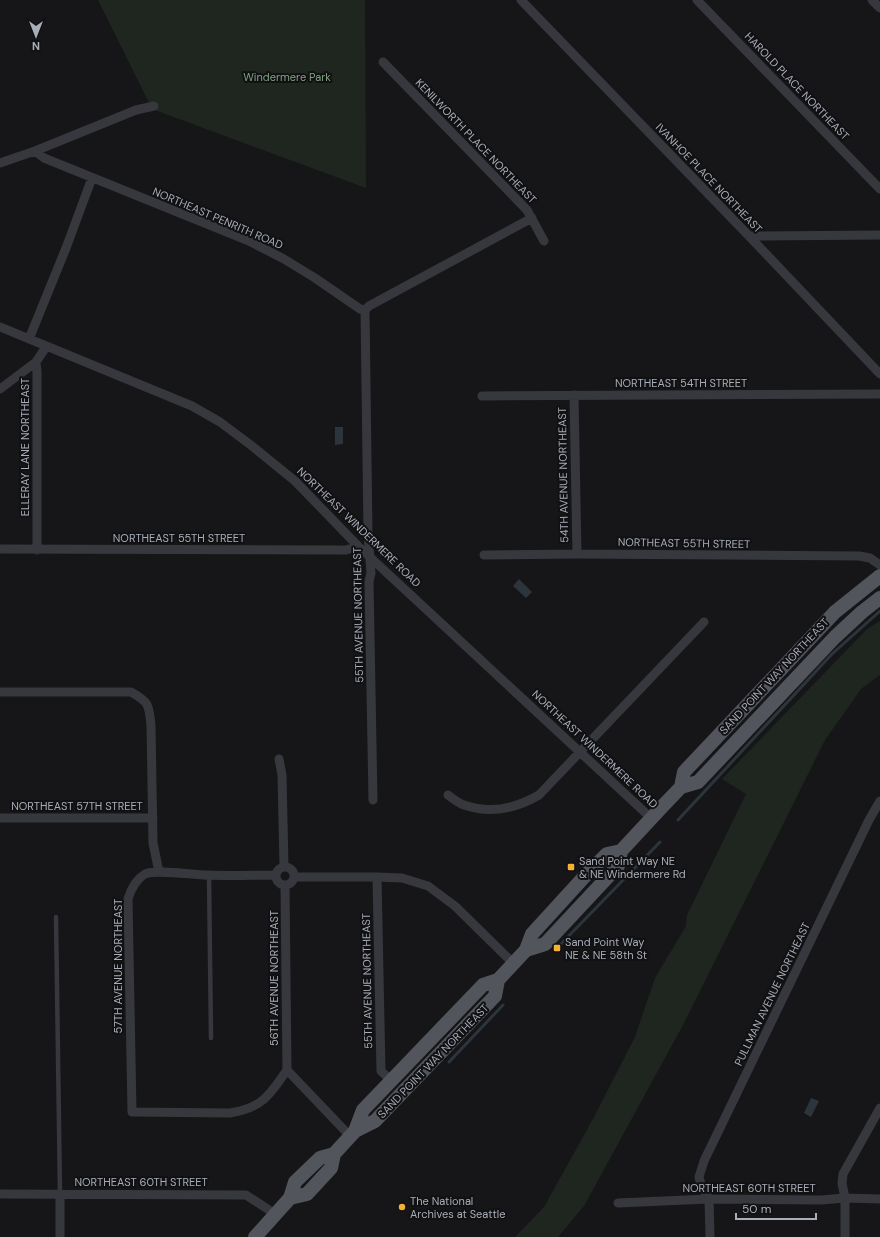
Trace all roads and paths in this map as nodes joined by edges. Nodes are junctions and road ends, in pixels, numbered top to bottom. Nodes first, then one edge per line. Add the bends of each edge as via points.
1 (521, 0) edge
2 (697, 0) edge
3 (872, 0) edge
4 (880, 8) edge
5 (383, 62) dead end
6 (154, 106) dead end
7 (35, 151) junction
8 (0, 163) edge
9 (92, 178) junction
10 (880, 189) edge
11 (532, 218) junction
12 (880, 235) edge
13 (749, 236) junction
14 (544, 241) dead end
15 (365, 310) junction
16 (0, 327) edge
17 (29, 339) junction
18 (46, 347) junction
19 (36, 362) junction
20 (880, 374) edge
21 (0, 389) edge
22 (880, 394) edge
23 (574, 395) junction
24 (482, 396) dead end
25 (358, 546) junction
26 (0, 549) edge
27 (37, 550) junction
28 (576, 554) junction
29 (370, 555) junction
30 (484, 555) dead end
31 (880, 565) edge
32 (880, 576) edge
33 (880, 598) edge
34 (704, 622) dead end
35 (0, 692) edge
36 (580, 751) junction
37 (279, 759) dead end
38 (681, 787) junction
39 (448, 796) dead end
40 (373, 800) dead end
41 (880, 801) edge
42 (0, 818) edge
43 (153, 818) junction
44 (651, 818) junction
45 (284, 867) junction
46 (159, 872) junction
47 (208, 875) junction
48 (275, 875) junction
49 (294, 877) junction
50 (377, 877) junction
51 (285, 886) junction
52 (56, 917) dead end
53 (514, 964) junction
54 (498, 980) junction
55 (211, 1038) dead end
56 (287, 1070) junction
57 (392, 1080) junction
58 (880, 1108) edge
59 (353, 1134) junction
60 (0, 1194) edge
61 (60, 1194) junction
62 (845, 1198) junction
63 (880, 1198) edge
64 (709, 1199) junction
65 (618, 1203) dead end
66 (275, 1214) junction
67 (60, 1237) edge
68 (255, 1237) edge
69 (710, 1237) edge
70 (846, 1237) edge

1 - 13 street, IVANHOE PLACE NORTHEAST
2 - 10 street, HAROLD PLACE NORTHEAST
3 - 4 street
5 - 11 street, KENILWORTH PLACE NORTHEAST
6 - 7 street via 136,110
7 - 8 street
7 - 9 street, NORTHEAST PENRITH ROAD via 44,158
9 - 15 street, NORTHEAST PENRITH ROAD via 249,241 284,259
9 - 17 street
11 - 14 street, KENILWORTH PLACE NORTHEAST
11 - 15 street
12 - 13 street
13 - 20 street, IVANHOE PLACE NORTHEAST
15 - 29 street, 55TH AVENUE NORTHEAST
16 - 17 street, NORTHEAST WINDERMERE ROAD
17 - 18 street, NORTHEAST WINDERMERE ROAD
18 - 19 street, ELLERAY LANE NORTHEAST
18 - 25 street, NORTHEAST WINDERMERE ROAD via 192,406 220,422 295,482
19 - 21 street
19 - 27 street, ELLERAY LANE NORTHEAST
22 - 23 street, NORTHEAST 54TH STREET
23 - 24 street, NORTHEAST 54TH STREET
23 - 28 street, 54TH AVENUE NORTHEAST
25 - 27 street, NORTHEAST 55TH STREET via 346,550
25 - 29 street, NORTHEAST WINDERMERE ROAD
26 - 27 street, NORTHEAST 55TH STREET
28 - 30 street, NORTHEAST 55TH STREET
28 - 31 street, NORTHEAST 55TH STREET via 859,556 870,558
29 - 36 street, NORTHEAST WINDERMERE ROAD
29 - 40 street, 55TH AVENUE NORTHEAST
32 - 38 main road, SAND POINT WAY NORTHEAST via 835,612 694,761 684,772
33 - 38 main road, SAND POINT WAY NORTHEAST via 835,637 698,782
34 - 36 street
35 - 43 street via 131,692 142,698 149,707 151,724
36 - 39 street via 539,795 528,802 505,809 485,810 462,805
36 - 44 street, NORTHEAST WINDERMERE ROAD
37 - 45 street via 282,775
38 - 44 main road, SAND POINT WAY NORTHEAST
41 - 64 street, PULLMAN AVENUE NORTHEAST via 704,1161 699,1177
42 - 43 street, NORTHEAST 57TH STREET
43 - 46 street via 153,844
44 - 53 main road, SAND POINT WAY NORTHEAST via 621,851 607,854 584,877 532,934 526,950
45 - 48 street
45 - 49 street via 292,870
46 - 47 street
46 - 56 street, 57TH AVENUE NORTHEAST via 146,874 139,879 128,899 132,1112 245,1111 260,1103
47 - 48 street
47 - 55 lane
48 - 51 street via 276,881
49 - 50 street
49 - 51 street via 292,883
50 - 53 street via 402,878 428,886 455,906
50 - 57 street, 55TH AVENUE NORTHEAST via 381,1071
51 - 56 street, 56TH AVENUE NORTHEAST
52 - 61 lane
53 - 54 main road, SAND POINT WAY NORTHEAST
54 - 57 main road, SAND POINT WAY NORTHEAST via 483,985
54 - 59 main road, SAND POINT WAY NORTHEAST via 495,996 376,1121
56 - 59 street
57 - 59 main road, SAND POINT WAY NORTHEAST via 363,1110
58 - 62 street via 843,1174
59 - 66 main road, SAND POINT WAY NORTHEAST via 334,1154 331,1168 307,1194 290,1198
60 - 61 street, NORTHEAST 60TH STREET
61 - 66 street, NORTHEAST 60TH STREET via 246,1194
61 - 67 street
62 - 63 street, NORTHEAST 60TH STREET
62 - 64 street, NORTHEAST 60TH STREET
62 - 70 street
64 - 65 street, NORTHEAST 60TH STREET
64 - 69 street
66 - 68 main road, SAND POINT WAY NORTHEAST

